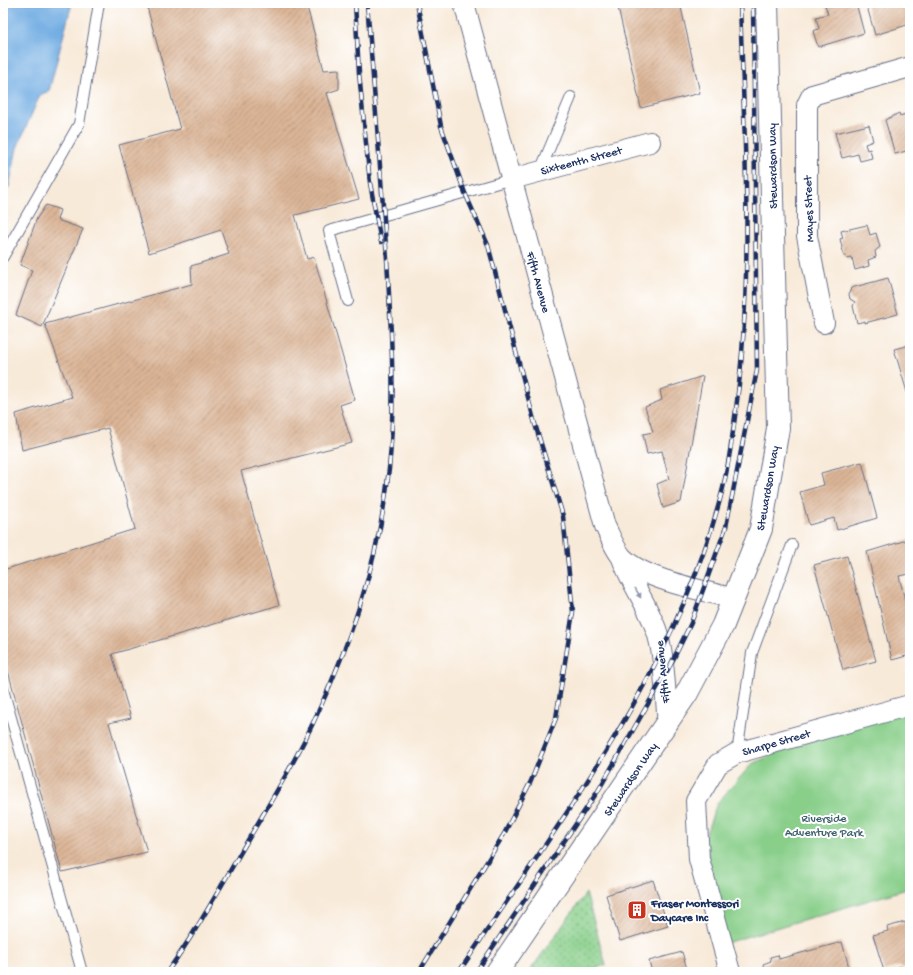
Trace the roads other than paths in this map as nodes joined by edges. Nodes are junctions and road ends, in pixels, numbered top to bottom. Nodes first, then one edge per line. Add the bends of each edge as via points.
1 (99, 3) edge
2 (464, 3) edge
3 (767, 3) edge
4 (910, 68) edge
5 (572, 97) dead end
6 (650, 142) dead end
7 (540, 171) junction
8 (512, 179) junction
9 (3, 257) edge
10 (348, 301) dead end
11 (824, 323) dead end
12 (792, 545) dead end
13 (622, 558) junction
14 (734, 599) junction
15 (3, 689) edge
16 (910, 705) edge
17 (668, 723) junction
18 (737, 753) junction
19 (82, 972) edge
20 (497, 972) edge
21 (730, 972) edge

1 - 9 lane via 79,124
2 - 8 street, Fifth Avenue
3 - 14 main road, Stewardson Way via 778,428 761,529
4 - 11 street, Mayes Street via 812,95 807,105 807,236
5 - 7 lane
6 - 7 street, Sixteenth Street
7 - 8 street, Sixteenth Street
8 - 10 lane via 329,231
8 - 13 street, Fifth Avenue via 605,526
12 - 18 lane via 752,653
13 - 14 street, Fifth Avenue via 641,571 654,576
13 -> 17 street, Fifth Avenue via 659,638
14 - 17 main road, Stewardson Way via 687,693
15 - 19 lane
16 - 18 street, Sharpe Street
17 - 20 main road, Stewardson Way
18 - 21 street, Sharpe Street via 718,764 696,801 699,859

